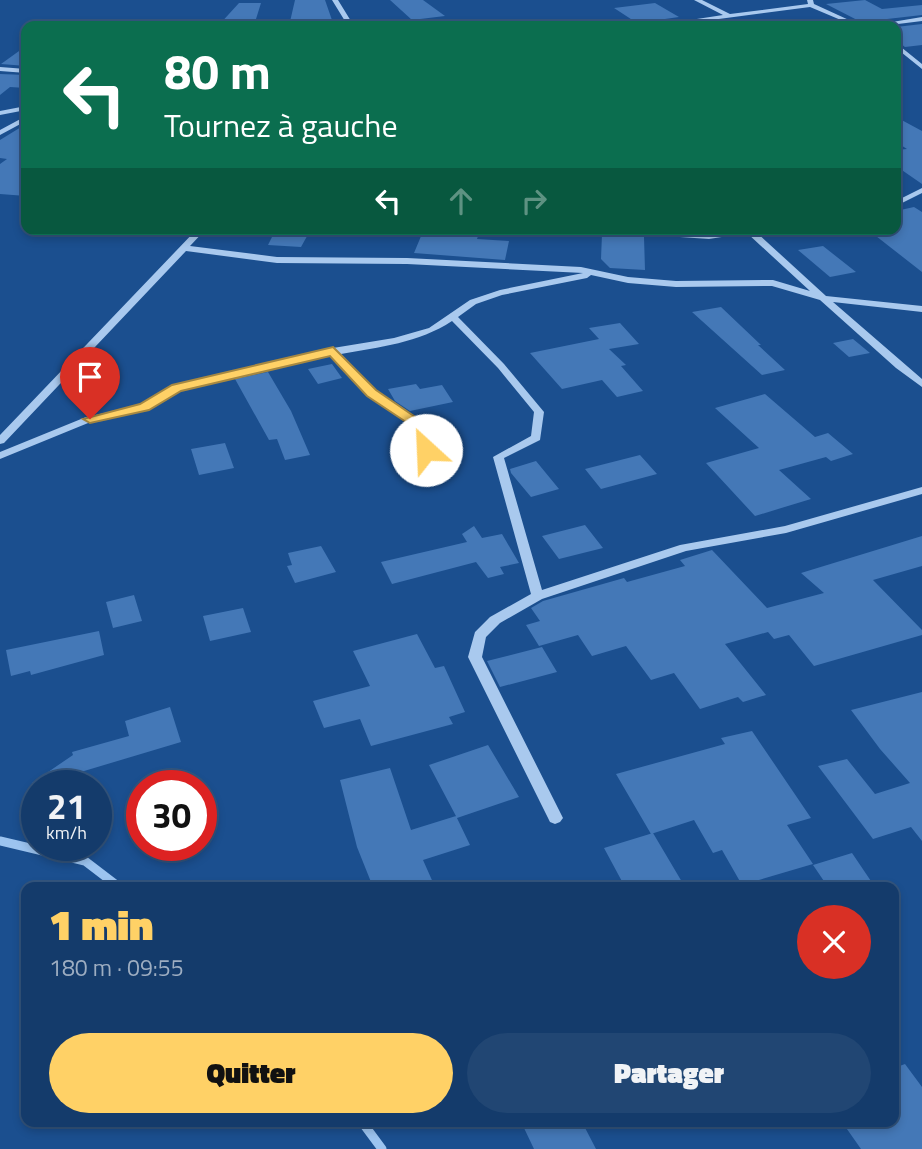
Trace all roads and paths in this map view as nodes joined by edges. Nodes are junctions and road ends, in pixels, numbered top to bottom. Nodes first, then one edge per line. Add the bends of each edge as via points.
1 (335, 0) edge
2 (697, 0) edge
3 (810, 2) edge
4 (728, 15) junction
5 (922, 19) edge
6 (348, 21) edge
7 (688, 21) edge
8 (849, 21) edge
9 (901, 22) edge
10 (901, 50) edge
11 (922, 67) edge
12 (0, 69) edge
13 (21, 71) edge
14 (21, 109) edge
15 (0, 113) edge
16 (21, 121) edge
17 (0, 133) edge
18 (922, 190) edge
19 (901, 201) edge
20 (197, 235) edge
21 (692, 235) edge
22 (716, 235) edge
23 (755, 235) edge
24 (185, 248) junction
25 (601, 273) junction
26 (827, 299) junction
27 (922, 309) edge
28 (454, 318) junction
29 (333, 351) junction
30 (922, 384) edge
31 (0, 441) edge
32 (426, 450) dead end
33 (0, 456) edge
34 (922, 490) edge
35 (538, 596) junction
36 (555, 818) dead end

1 - 6 street
2 - 4 street
3 - 4 street
3 - 8 street
4 - 7 street
5 - 9 street
10 - 11 street
12 - 13 street
14 - 15 street
16 - 17 street
18 - 19 street
20 - 24 street
21 - 22 street
23 - 26 street
24 - 25 street via 277,260 407,261
24 - 31 street
25 - 26 street via 664,283 782,284
25 - 28 street via 500,293 474,302
26 - 27 street
26 - 30 street
28 - 29 street via 395,341
28 - 35 street via 539,412 536,438 498,457
29 - 32 street via 372,393 419,425
29 - 33 street via 177,388 144,407 90,419
34 - 35 street via 786,529 684,548
35 - 36 street via 495,620 480,635 475,657

